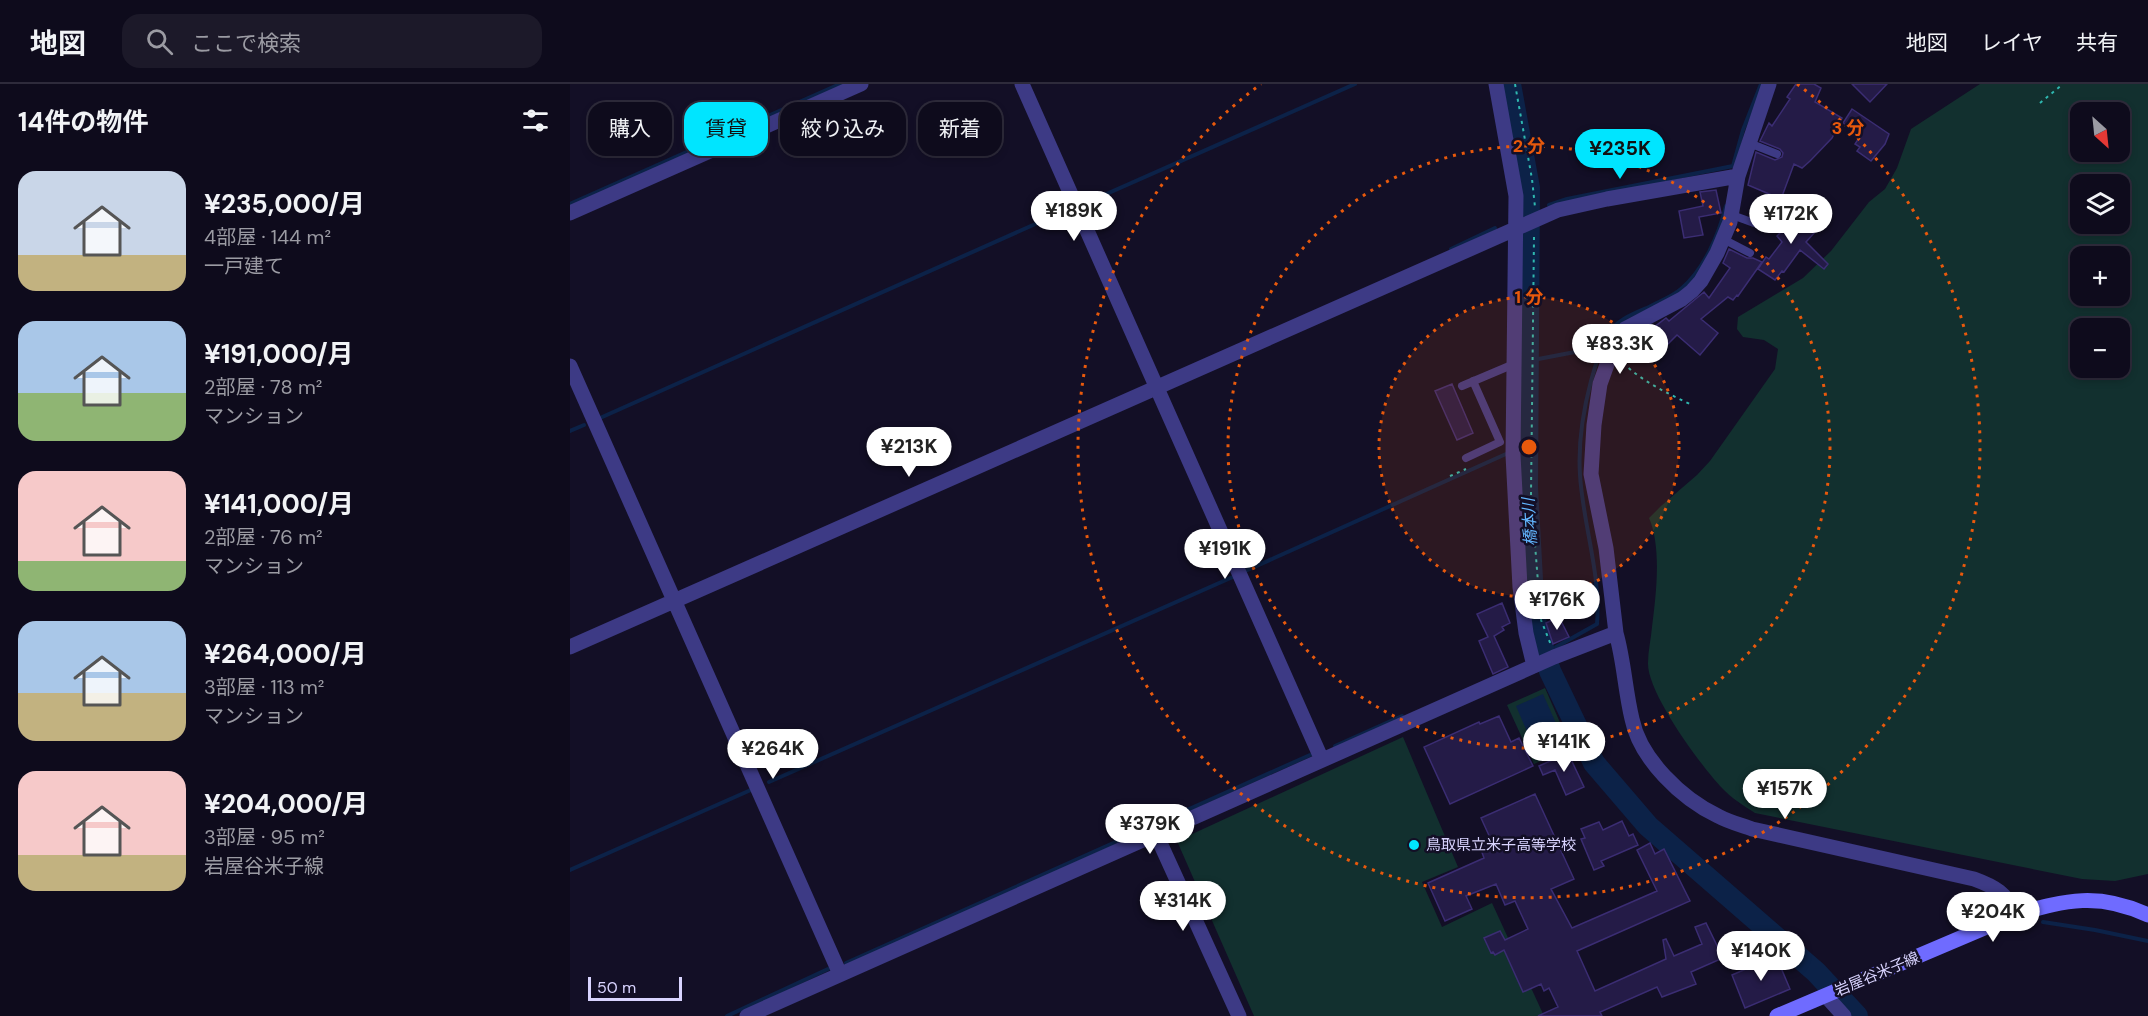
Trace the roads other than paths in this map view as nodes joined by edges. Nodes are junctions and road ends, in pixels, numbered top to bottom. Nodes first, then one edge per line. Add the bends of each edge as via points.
1 (861, 84) edge
2 (1022, 84) edge
3 (1496, 84) edge
4 (1769, 84) edge
5 (1749, 142) junction
6 (1777, 154) dead end
7 (1738, 176) junction
8 (570, 213) edge
9 (1732, 215) junction
10 (1777, 227) dead end
11 (1516, 228) junction
12 (1723, 239) junction
13 (1750, 253) dead end
14 (1514, 364) junction
15 (570, 366) edge
16 (1473, 381) junction
17 (1462, 386) dead end
18 (1157, 387) junction
19 (1466, 458) dead end
20 (675, 600) junction
21 (1616, 633) junction
22 (570, 647) edge
23 (1537, 665) junction
24 (1322, 760) junction
25 (1156, 834) junction
26 (2017, 914) junction
27 (2148, 915) edge
28 (840, 974) junction
29 (1833, 992) junction
30 (747, 1016) edge
31 (1239, 1016) edge
32 (1777, 1016) edge
33 (1844, 1016) edge

1 - 8 street
2 - 18 street
3 - 11 street via 1516,196
4 - 5 street
5 - 6 lane
5 - 7 street
7 - 9 street
7 - 11 street via 1607,198 1558,210
9 - 10 lane
9 - 12 street
11 - 14 street
11 - 18 street
12 - 13 lane
12 - 21 street via 1692,291 1617,337 1598,394 1591,474 1606,548
14 - 16 lane
14 - 23 street via 1513,455 1520,587 1526,633
15 - 20 street
16 - 17 lane
16 - 19 lane via 1500,442
18 - 20 street
18 - 24 street
20 - 22 street
20 - 28 street
21 - 23 street
21 - 26 street via 1632,720 1642,745 1655,766 1696,802 1717,816 1752,829 1974,879 2004,894
23 - 24 street
24 - 25 street
25 - 28 street
25 - 31 street
26 - 27 main road, 岩屋谷米子線 via 2057,903 2094,899
26 - 29 main road, 岩屋谷米子線
28 - 30 street
29 - 32 main road, 岩屋谷米子線
29 - 33 street

